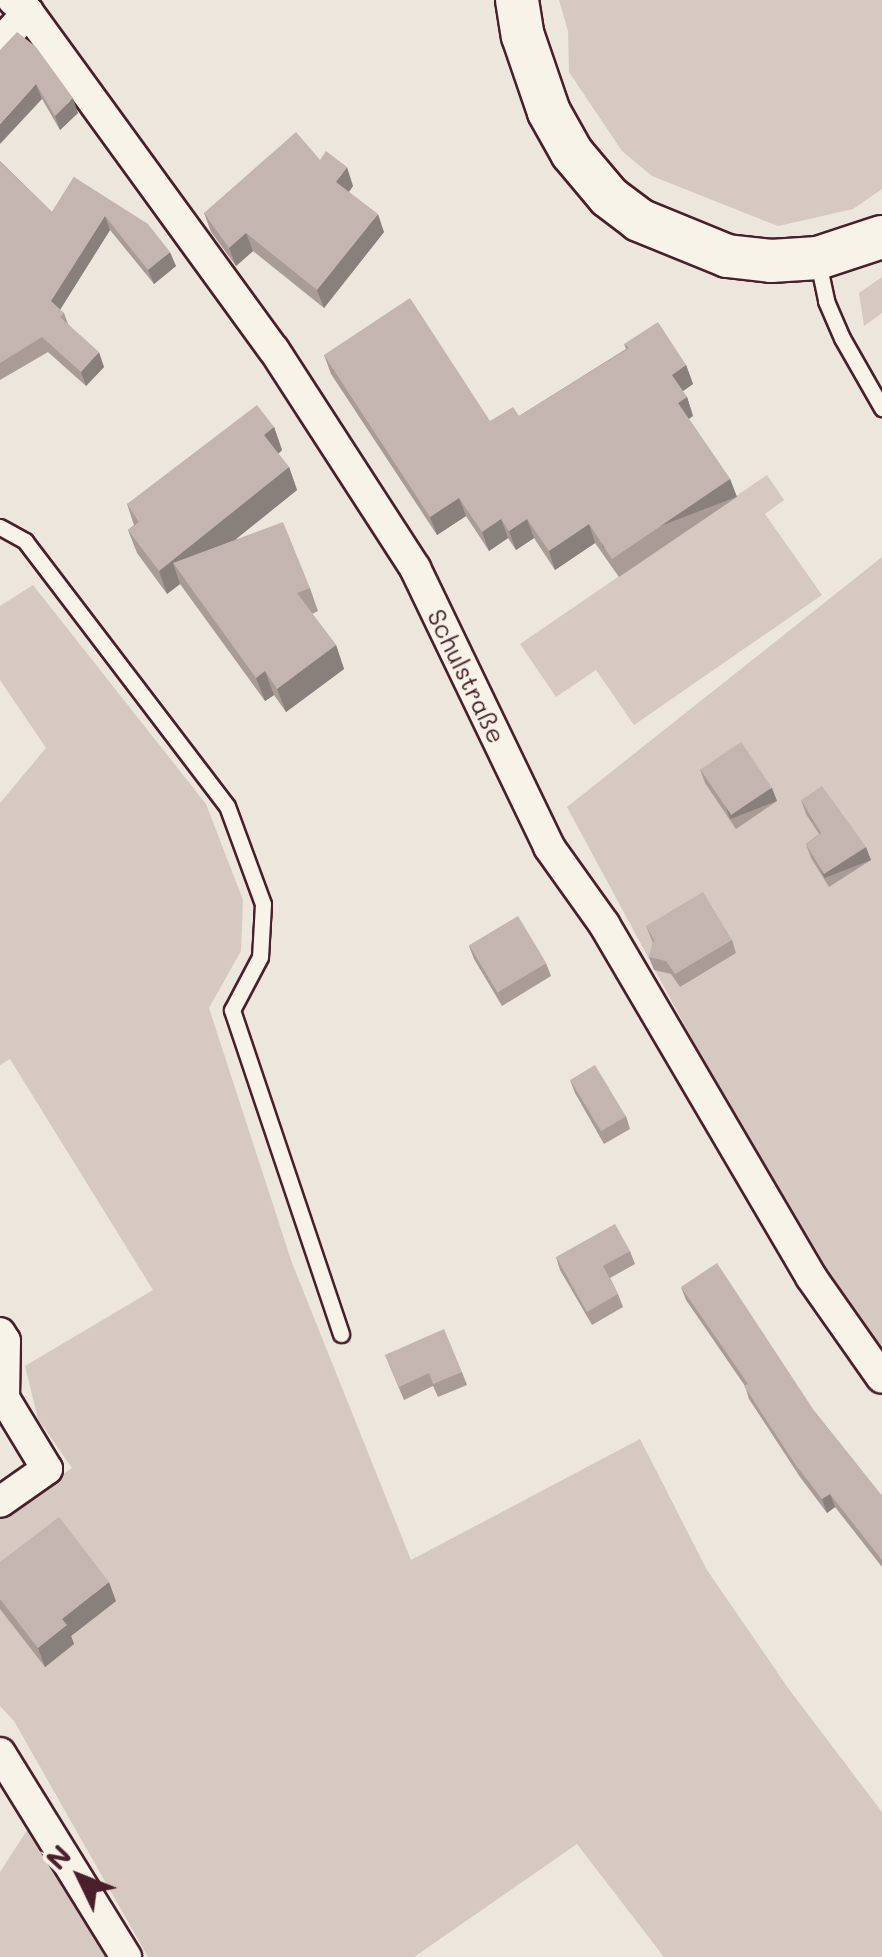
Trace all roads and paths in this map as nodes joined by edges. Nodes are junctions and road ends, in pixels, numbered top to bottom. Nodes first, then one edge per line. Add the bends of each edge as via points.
1 (517, 0) edge
2 (27, 4) edge
3 (0, 43) edge
4 (882, 237) edge
5 (818, 258) junction
6 (882, 408) edge
7 (0, 527) edge
8 (0, 1333) edge
9 (341, 1334) dead end
10 (882, 1378) edge
11 (0, 1502) edge
12 (0, 1753) edge
13 (126, 1957) edge

1 - 5 main road via 548,112 609,197 639,220 726,256
2 - 3 street
2 - 10 street, Schulstraße via 274,350 415,568 549,847 604,924 811,1277
4 - 5 main road
5 - 6 lane via 826,301
7 - 9 lane via 25,541 227,806 263,904 260,956 232,1010
8 - 11 street via 4,1398 47,1469
12 - 13 street

